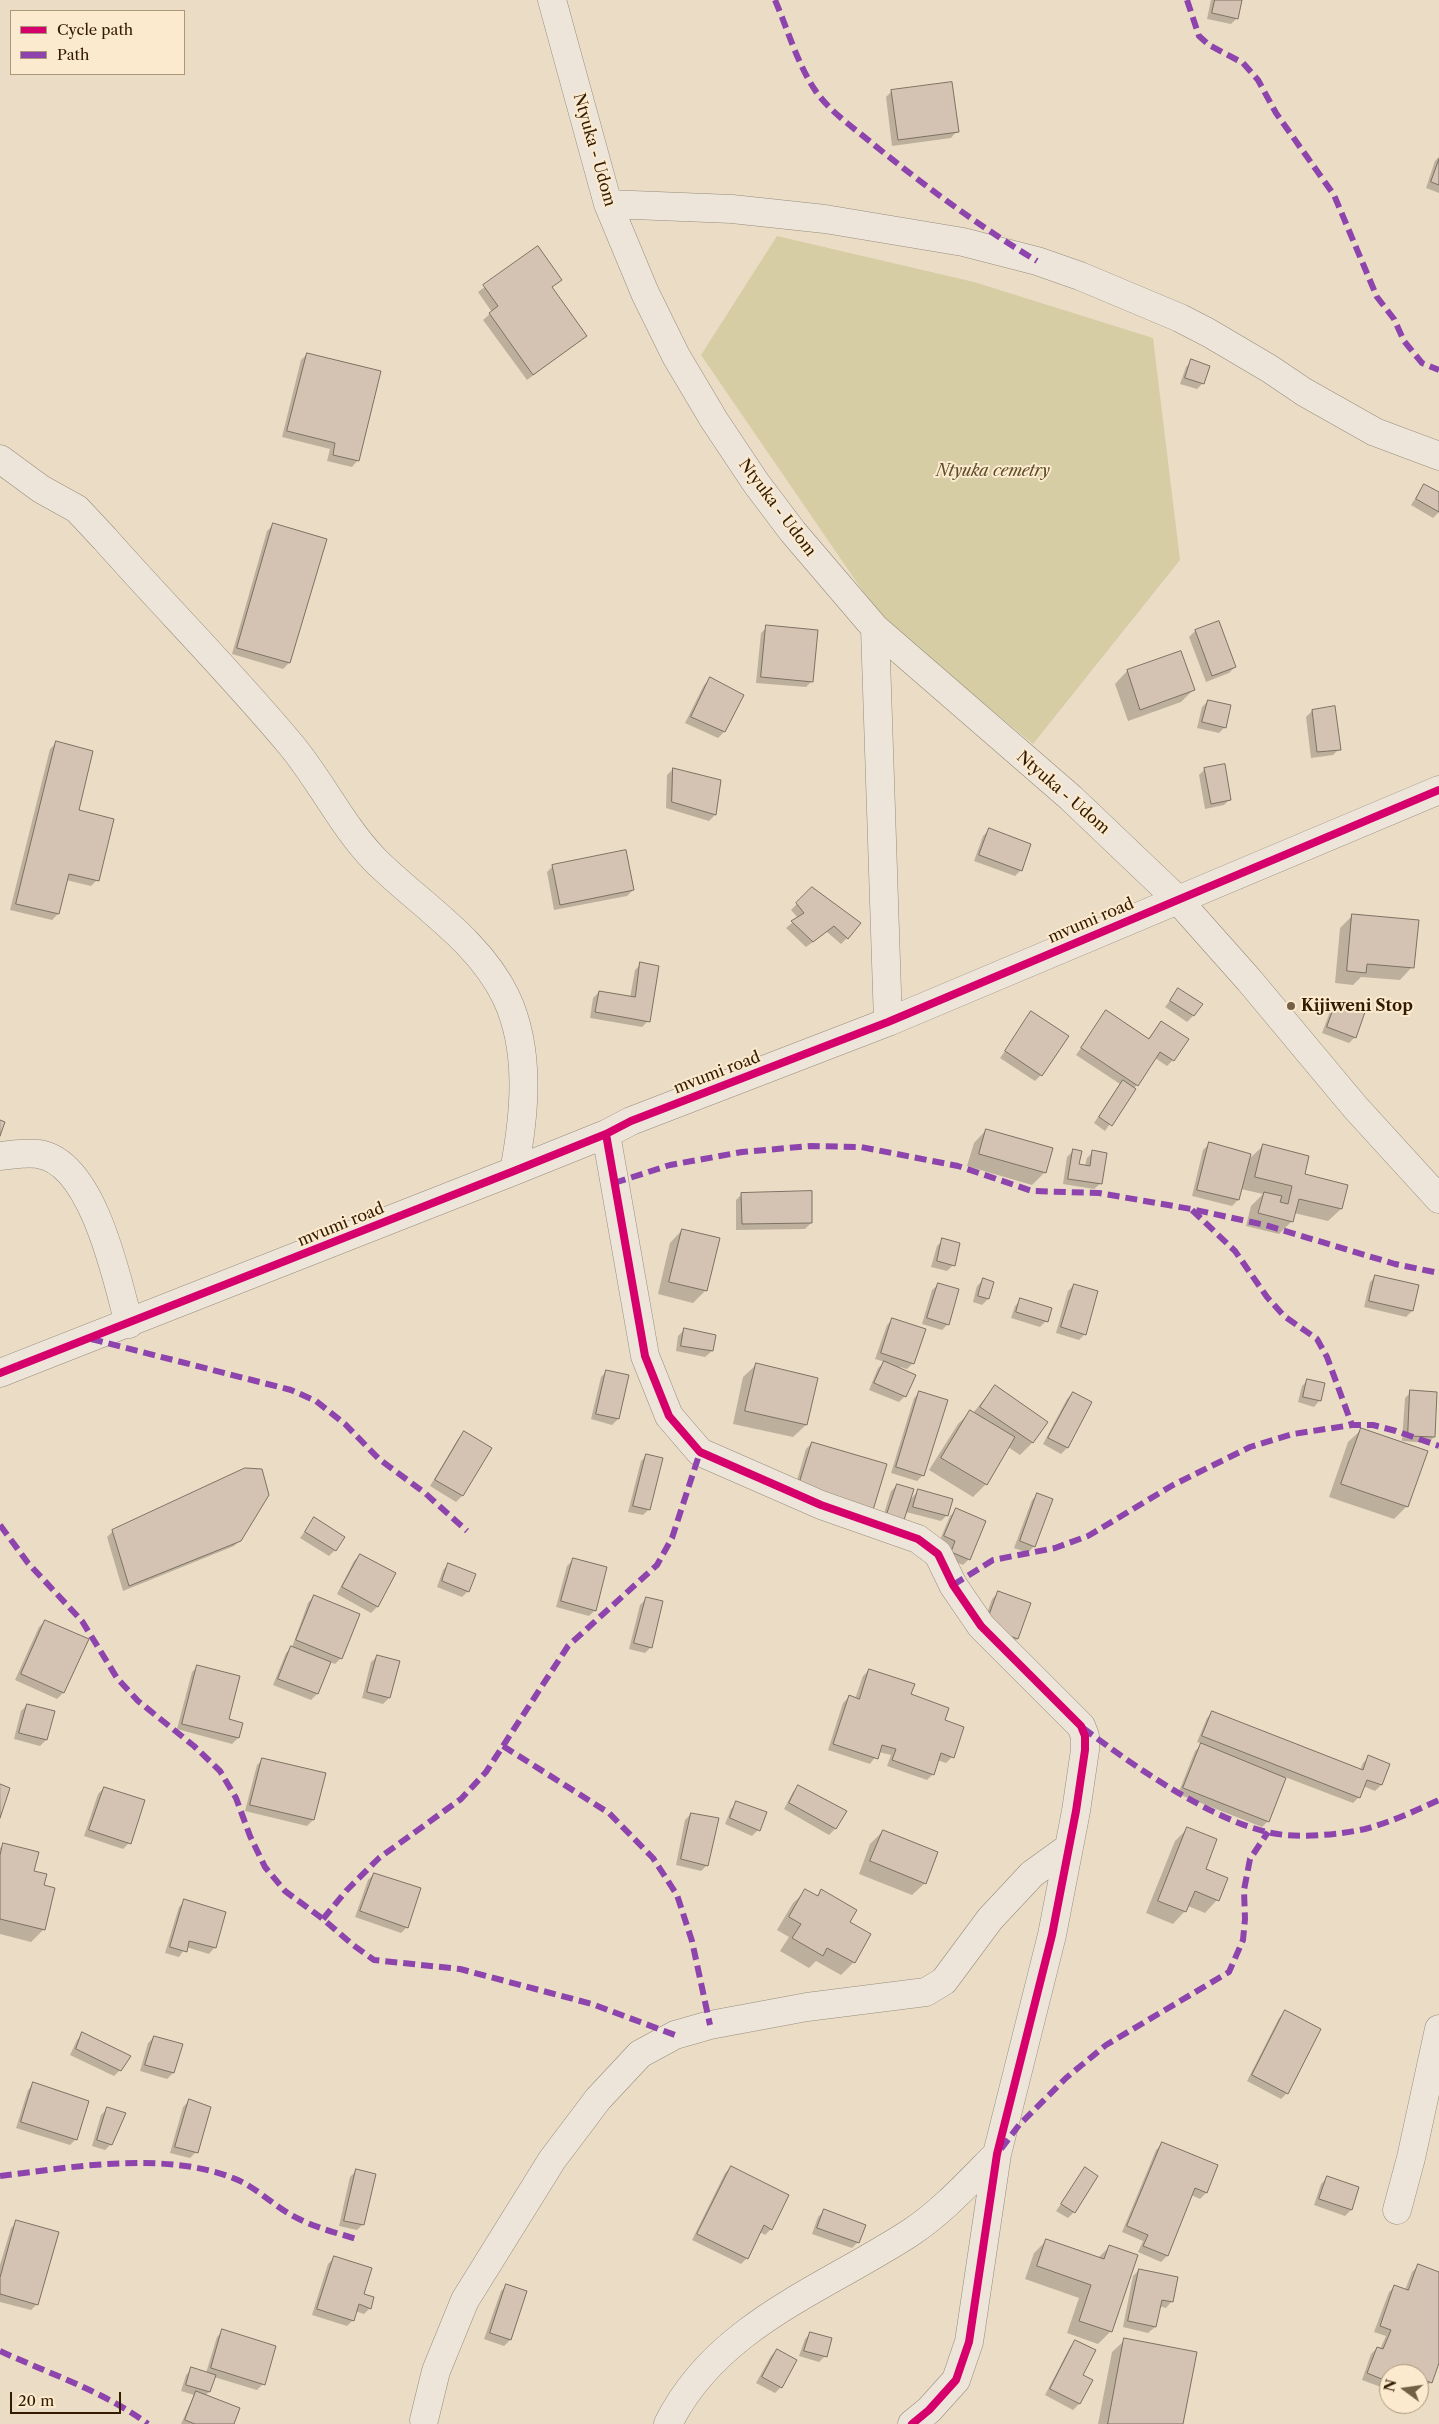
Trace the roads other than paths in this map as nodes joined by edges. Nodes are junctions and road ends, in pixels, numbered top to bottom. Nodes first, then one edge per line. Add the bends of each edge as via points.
1 (552, 0) edge
2 (608, 204) junction
3 (1439, 456) edge
4 (0, 459) edge
5 (875, 628) junction
6 (1439, 790) edge
7 (1177, 899) junction
8 (888, 1022) junction
9 (606, 1134) junction
10 (0, 1156) edge
11 (514, 1171) junction
12 (1439, 1199) edge
13 (129, 1324) junction
14 (0, 1373) edge
15 (1068, 1848) junction
16 (1439, 2029) edge
17 (997, 2154) junction
18 (1397, 2210) dead end
19 (424, 2420) dead end
20 (668, 2424) edge
21 (912, 2424) edge

1 - 2 street, Ntyuka - Udom
2 - 3 street via 732,209 825,219 963,242 1037,261 1180,318 1375,432
2 - 5 street, Ntyuka - Udom via 649,301 676,356 714,420 793,532
4 - 11 street via 77,510 100,533 293,747 375,859 488,966 506,996 521,1036 522,1130
5 - 7 street, Ntyuka - Udom via 1070,798
5 - 8 street
6 - 7 street, mvumi road
7 - 8 street, mvumi road
7 - 12 street, Ntyuka - Udom via 1250,980 1355,1107
8 - 9 street, mvumi road via 631,1121
9 - 11 street, mvumi road
9 - 15 street via 645,1356 669,1416 700,1452 821,1505 918,1539 938,1554 953,1585 981,1626 1083,1731 1085,1750
10 - 13 street via 39,1154 64,1165 99,1220
11 - 13 street, mvumi road
13 - 14 street, mvumi road
15 - 17 street via 1052,1935
15 - 19 street via 1032,1874 990,1919 944,1981 926,1992 807,2007 710,2026 675,2034 640,2054 598,2099 552,2160 465,2300 436,2371
16 - 18 street
17 - 20 street via 912,2232 806,2293 750,2330 708,2365 680,2400
17 - 21 street via 968,2342 956,2380

